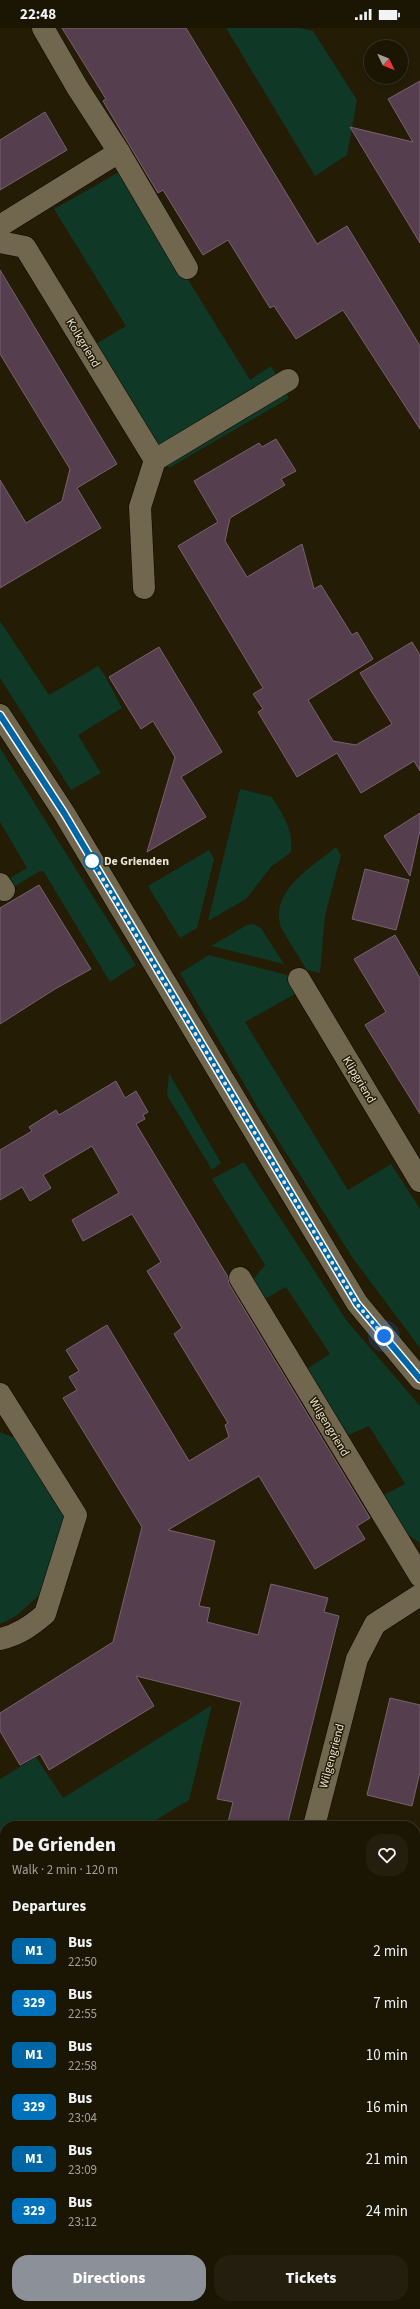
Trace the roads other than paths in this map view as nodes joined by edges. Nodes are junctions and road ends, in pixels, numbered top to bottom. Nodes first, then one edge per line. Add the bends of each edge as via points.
1 (43, 28) edge
2 (119, 152) junction
3 (0, 226) edge
4 (0, 242) edge
5 (187, 268) dead end
6 (288, 380) dead end
7 (155, 460) junction
8 (144, 588) dead end
9 (0, 715) edge
10 (299, 979) dead end
11 (420, 1181) edge
12 (240, 1278) dead end
13 (420, 1379) edge
14 (0, 1394) edge
15 (420, 1576) edge
16 (420, 1595) edge
17 (0, 1639) edge
18 (315, 1821) edge

1 - 2 street
2 - 3 street
2 - 5 street
4 - 7 street, Kolkgriend via 25,247
6 - 7 street
7 - 8 street via 140,507
9 - 13 street via 64,813 357,1304
10 - 11 street, Klipgriend
12 - 15 street, Wilgengriend
14 - 17 street via 76,1515 45,1614 13,1636
16 - 18 street, Wilgengriend via 375,1624 357,1659

